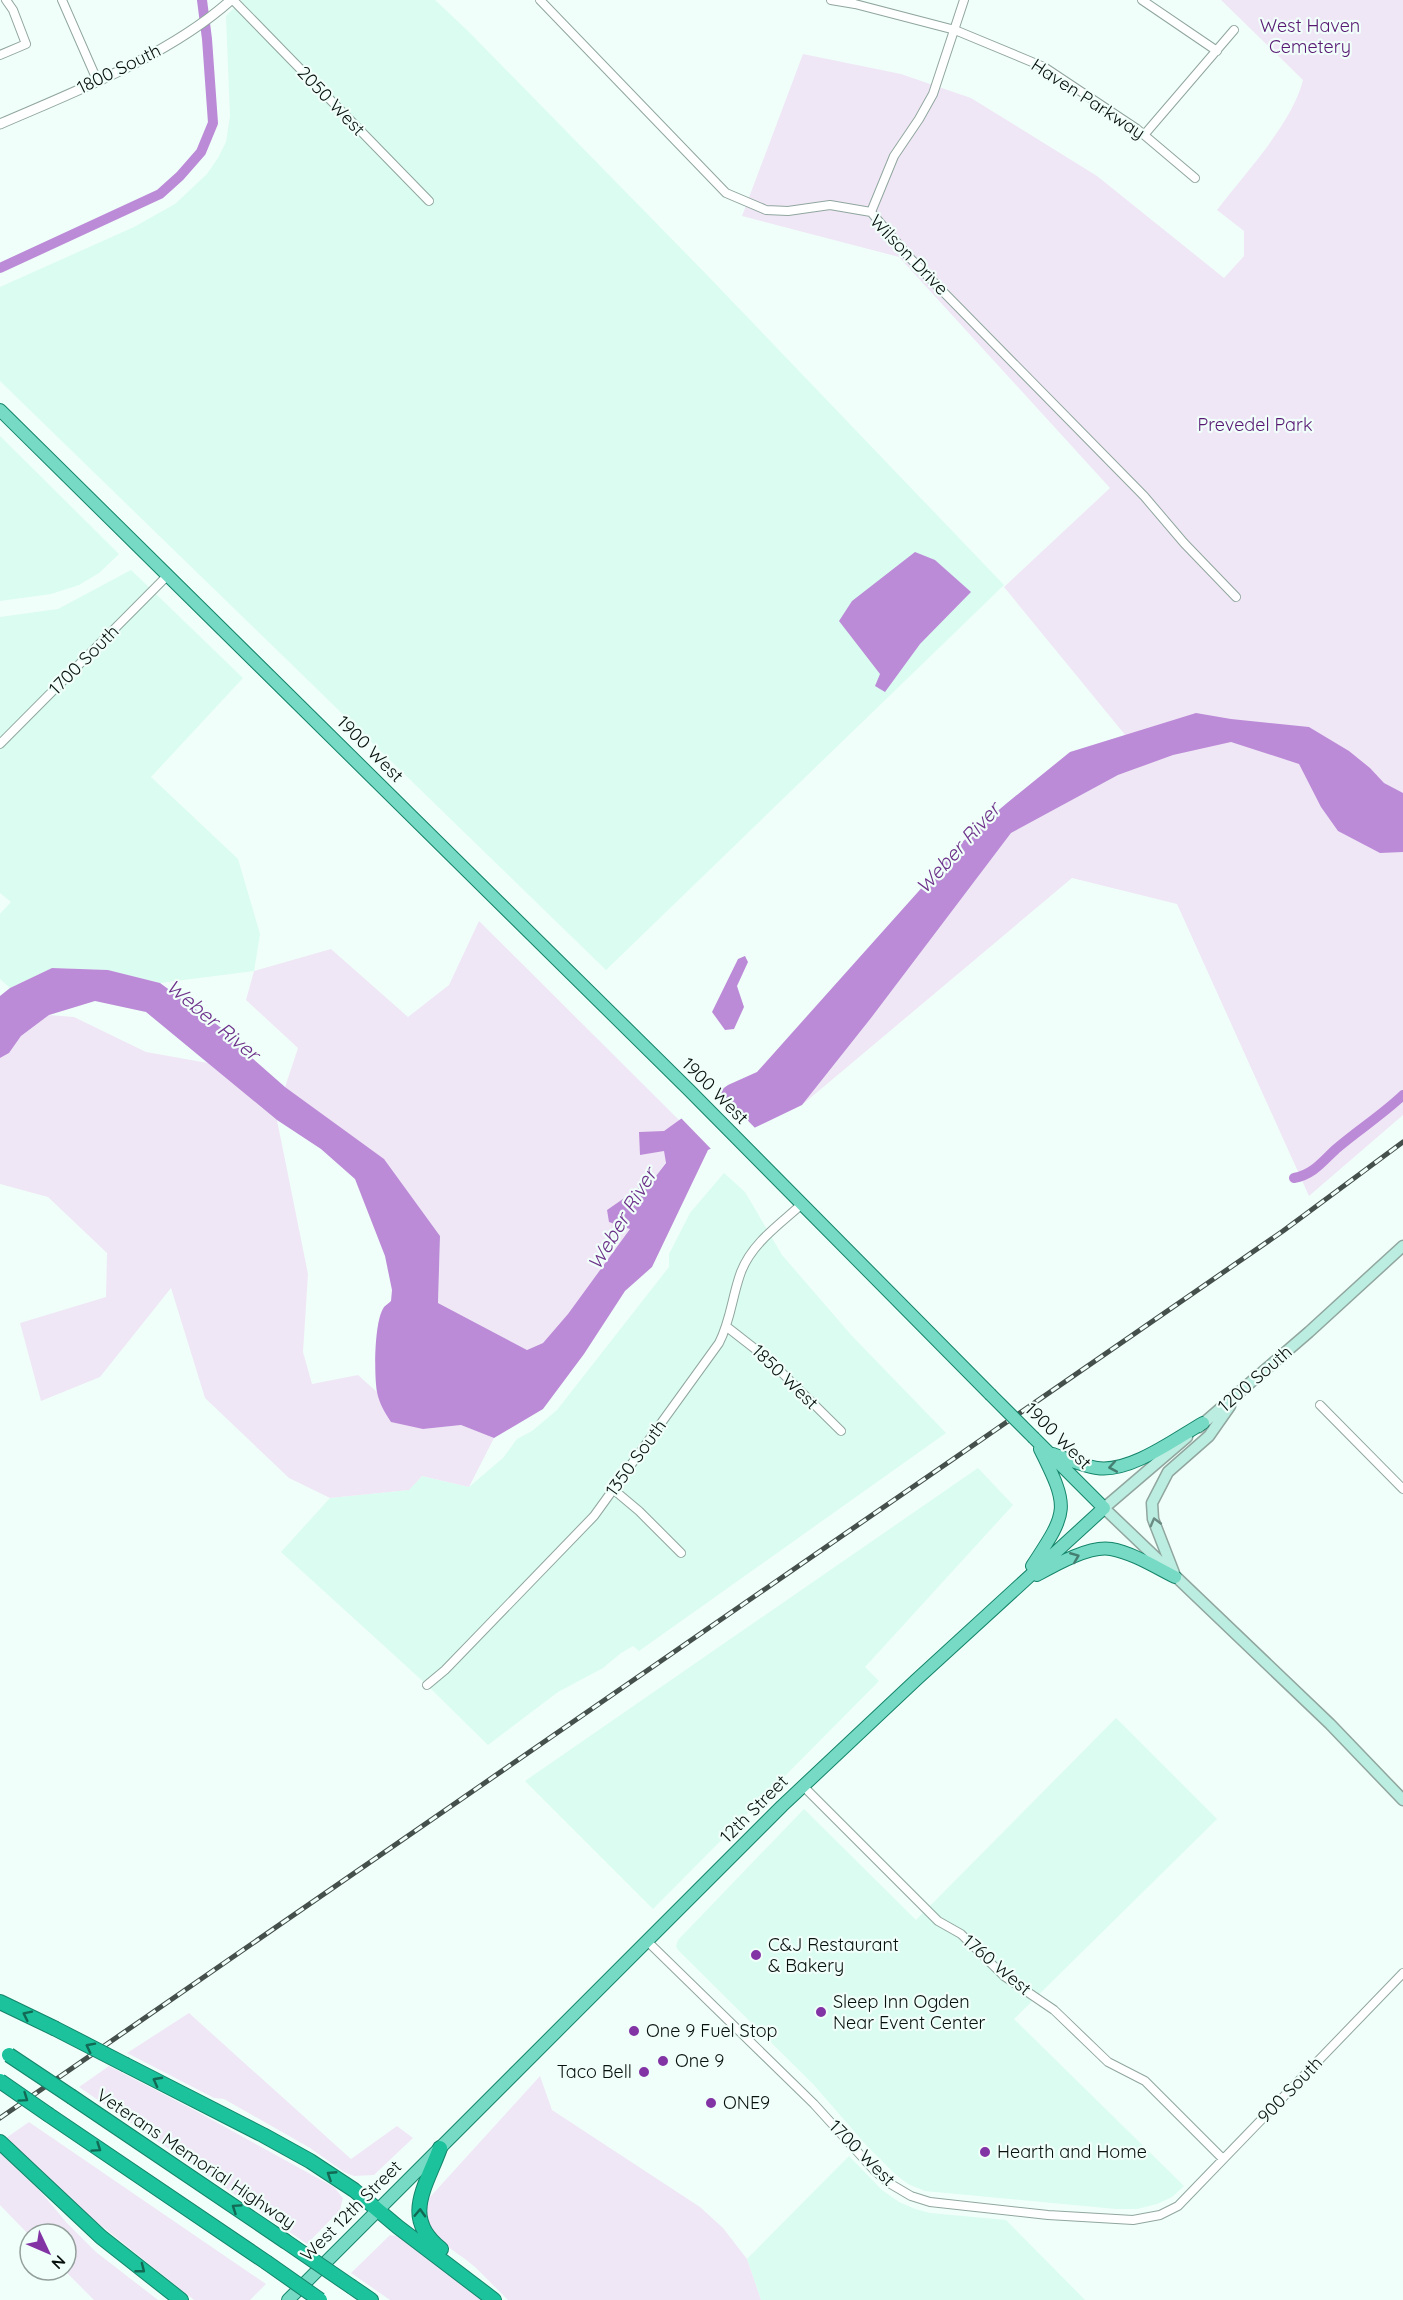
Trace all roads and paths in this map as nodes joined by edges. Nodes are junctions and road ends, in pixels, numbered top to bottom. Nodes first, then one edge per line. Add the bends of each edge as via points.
1 (6, 0) edge
2 (62, 0) edge
3 (232, 0) edge
4 (540, 0) edge
5 (831, 0) edge
6 (964, 0) edge
7 (1142, 0) edge
8 (856, 2) edge
9 (955, 30) junction
10 (1234, 30) dead end
11 (1217, 51) junction
12 (0, 56) edge
13 (97, 80) junction
14 (0, 124) edge
15 (1144, 135) junction
16 (1196, 178) dead end
17 (429, 201) dead end
18 (871, 213) junction
19 (0, 410) edge
20 (168, 576) junction
21 (1236, 597) dead end
22 (0, 744) edge
23 (802, 1204) junction
24 (1403, 1246) edge
25 (727, 1327) junction
26 (1238, 1393) junction
27 (1320, 1405) dead end
28 (1203, 1423) junction
29 (841, 1431) dead end
30 (1034, 1438) junction
31 (1050, 1453) junction
32 (1403, 1489) edge
33 (614, 1490) junction
34 (1104, 1508) junction
35 (681, 1552) dead end
36 (1175, 1576) junction
37 (1022, 1582) junction
38 (428, 1685) dead end
39 (803, 1786) junction
40 (1403, 1800) edge
41 (647, 1941) junction
42 (1403, 1973) edge
43 (0, 2002) edge
44 (4, 2052) edge
45 (0, 2081) edge
46 (4, 2146) edge
47 (440, 2148) junction
48 (1223, 2159) junction
49 (1178, 2206) joint
50 (378, 2210) junction
51 (480, 2288) junction
52 (181, 2300) edge
53 (288, 2300) edge
54 (320, 2300) edge
55 (371, 2300) edge
56 (494, 2300) edge

1 - 12 street via 26,44
2 - 13 street
3 - 13 street, 1800 South via 173,43
3 - 17 street, 2050 West
4 - 18 street, Wilson Drive via 726,193 766,210 830,205
5 - 8 street, Haven Parkway
6 - 9 street
7 - 11 street
8 - 9 street, Haven Parkway
9 - 15 street, Haven Parkway via 1044,67
9 - 18 street via 933,94 894,156
10 - 11 street
11 - 15 street
13 - 14 street, 1800 South
15 - 16 street, Haven Parkway
18 - 21 street, Wilson Drive
19 - 20 main road, 1900 West
20 - 22 street, 1700 South
20 - 23 main road, 1900 West
23 - 25 street, 1350 South via 752,1252 741,1272
23 - 30 main road, 1900 West, bridge
24 - 26 main road, 1200 South
25 - 29 street, 1850 West via 768,1359
25 - 33 street, 1350 South
26 - 28 main road, 1200 South
36 -> 26 main road via 1153,1519 1152,1503 1168,1472 1209,1436
27 - 32 street
28 -> 31 main road via 1142,1458 1113,1469 1095,1468
28 - 34 main road, 1200 South
30 - 31 main road, 1900 West
30 - 37 main road via 1058,1485 1062,1509 1057,1527
31 - 34 main road, 1900 West
33 - 35 street
33 - 38 street, 1350 South via 594,1516
34 - 36 main road, 1900 West
34 - 37 main road, 12th Street
37 -> 36 main road via 1094,1550 1110,1548
36 - 40 main road, 1900 West via 1330,1724
37 - 39 main road, 12th Street
39 - 41 main road, 12th Street
39 - 48 street, 1760 West via 938,1921 961,1934 1004,1976 1054,2010 1108,2062 1145,2081
41 - 47 main road, 12th Street
41 - 49 street, 1700 West via 801,2091 874,2170 910,2196 930,2202 1048,2215 1133,2220 1160,2215
42 - 48 street, 900 South
50 -> 43 highway, bridge via 310,2161 263,2135
55 -> 44 highway, Veterans Memorial Highway, bridge
45 -> 54 highway, bridge
46 -> 52 highway via 101,2237
47 - 50 main road, West 12th Street
51 -> 47 highway via 420,2227 420,2203
48 - 49 street, 900 South
50 - 51 highway
50 - 53 main road, West 12th Street
51 - 56 highway

